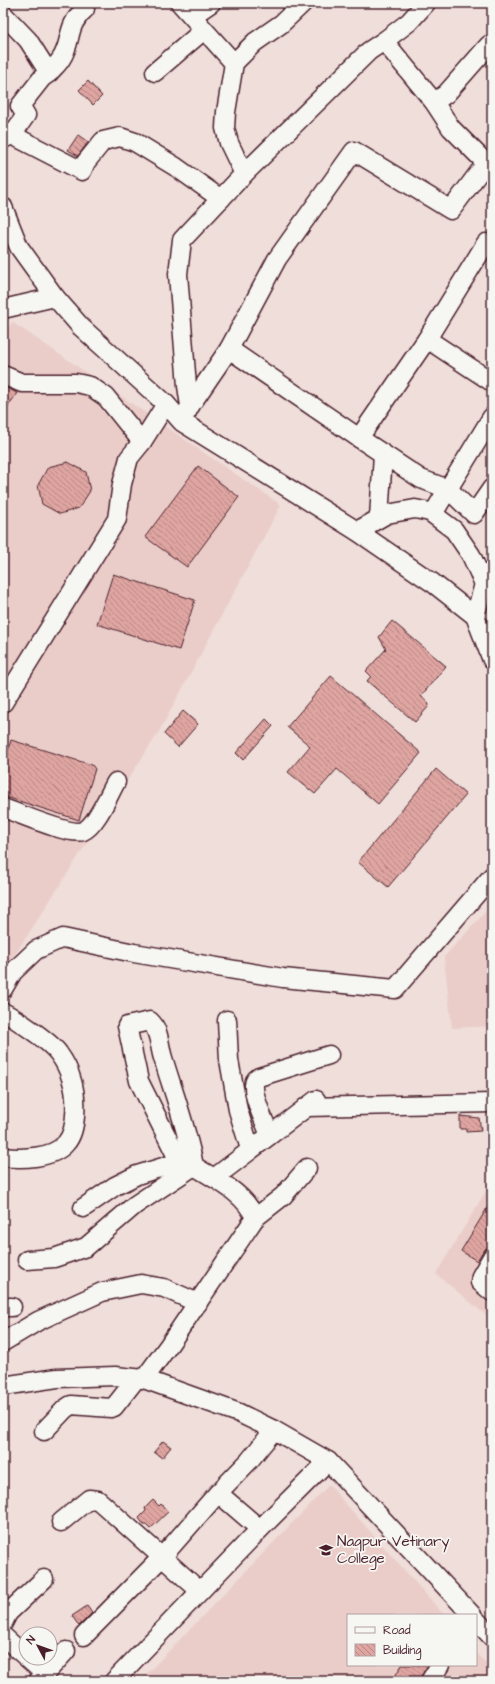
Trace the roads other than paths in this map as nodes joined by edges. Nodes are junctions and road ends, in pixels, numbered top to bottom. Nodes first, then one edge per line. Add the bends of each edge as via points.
1 (180, 3) edge
2 (211, 3) edge
3 (303, 3) edge
4 (426, 3) edge
5 (85, 9) dead end
6 (3, 14) edge
7 (198, 23) junction
8 (384, 41) junction
9 (489, 45) dead end
10 (234, 63) junction
11 (49, 72) junction
12 (155, 72) dead end
13 (434, 102) junction
14 (7, 137) edge
15 (489, 160) edge
16 (244, 174) junction
17 (221, 199) junction
18 (3, 207) edge
19 (486, 243) dead end
20 (54, 297) junction
21 (3, 309) edge
22 (427, 339) junction
23 (229, 348) junction
24 (3, 375) edge
25 (492, 382) edge
26 (166, 404) junction
27 (186, 414) junction
28 (492, 417) edge
29 (359, 438) junction
30 (142, 442) junction
31 (383, 454) junction
32 (448, 488) junction
33 (492, 488) edge
34 (433, 514) junction
35 (380, 518) junction
36 (357, 531) junction
37 (475, 616) junction
38 (492, 660) edge
39 (3, 703) edge
40 (116, 782) dead end
41 (3, 808) edge
42 (492, 876) edge
43 (3, 989) edge
44 (3, 1012) edge
45 (227, 1020) dead end
46 (329, 1055) dead end
47 (322, 1095) dead end
48 (492, 1103) edge
49 (306, 1107) junction
50 (270, 1135) junction
51 (250, 1149) junction
52 (3, 1157) edge
53 (186, 1166) junction
54 (307, 1168) dead end
55 (214, 1178) junction
56 (83, 1208) dead end
57 (255, 1218) junction
58 (492, 1257) edge
59 (27, 1260) dead end
60 (492, 1292) edge
61 (198, 1303) junction
62 (3, 1342) edge
63 (140, 1379) junction
64 (3, 1386) edge
65 (44, 1430) dead end
66 (274, 1430) junction
67 (328, 1461) junction
68 (218, 1493) junction
69 (61, 1522) dead end
70 (260, 1529) junction
71 (162, 1557) junction
72 (44, 1579) dead end
73 (200, 1591) junction
74 (471, 1614) edge
75 (477, 1621) edge
76 (3, 1623) edge
77 (3, 1636) edge
78 (84, 1636) dead end
79 (492, 1637) edge
80 (18, 1650) edge
81 (66, 1651) dead end
82 (33, 1666) edge
83 (439, 1666) edge
84 (42, 1678) edge
85 (114, 1681) edge
86 (430, 1681) edge

1 - 7 street
2 - 7 street
3 - 10 street via 281,24 255,42
4 - 8 street via 409,22
5 - 11 street via 71,27 62,58
6 - 11 street via 28,40
7 - 10 street
7 - 12 street
8 - 13 street
8 - 16 street via 369,51
9 - 13 street via 446,94
10 - 16 street via 225,128 229,143
11 - 14 street via 20,106 26,115
13 - 15 street via 451,128
14 - 17 street via 82,171 103,141 120,137 135,142 176,167
15 - 23 street via 451,210 354,151 277,259
16 - 17 street
17 - 27 street via 182,240 178,274 187,386
18 - 20 street via 19,247
19 - 22 street
20 - 21 street
20 - 26 street via 81,327
22 - 25 street
22 - 29 street
23 - 27 street
23 - 29 street
24 - 30 street via 22,383 76,383 90,386 106,397
26 - 27 street
26 - 30 street
27 - 36 street
28 - 32 street
29 - 31 street
30 - 39 street via 129,458 117,519
31 - 32 street via 421,479
31 - 35 street
32 - 33 street via 474,514
32 - 34 street
34 - 35 street via 415,509 387,514
34 - 37 street via 454,530 471,555 484,584
35 - 36 street
36 - 37 street via 433,583
37 - 38 street
40 - 41 street via 94,822 84,831 70,832
42 - 43 street via 395,989 283,978 134,953 63,938 36,950 13,972
44 - 52 street via 30,1029 58,1053 72,1078 76,1102 74,1127 66,1143 53,1153 22,1159
45 - 51 street via 229,1060 237,1103
46 - 50 street via 258,1077 255,1081 261,1114
47 - 49 street
48 - 49 street
49 - 50 street
50 - 51 street
51 - 55 street
53 - 53 street via 189,1138 162,1056 156,1026 150,1021 127,1026 139,1081
53 - 55 street
53 - 56 street via 137,1175 115,1186
53 - 59 street via 86,1247 54,1258
54 - 57 street via 283,1196
55 - 57 street via 241,1196
57 - 61 street
58 - 60 street via 480,1282
61 - 62 street via 164,1288 141,1284 102,1292 38,1321
61 - 63 street via 169,1345
63 - 64 street via 115,1376 57,1378
63 - 65 street via 114,1407 71,1405
63 - 66 street via 239,1413
66 - 67 street
66 - 68 street
67 - 70 street
67 - 74 street
68 - 70 street
68 - 71 street
69 - 71 street via 89,1499 98,1500
70 - 73 street
71 - 73 street
71 - 78 street
72 - 76 street via 8,1613
73 - 85 street
75 - 79 street
77 - 80 street
81 - 84 street
82 - 84 street
83 - 86 street

